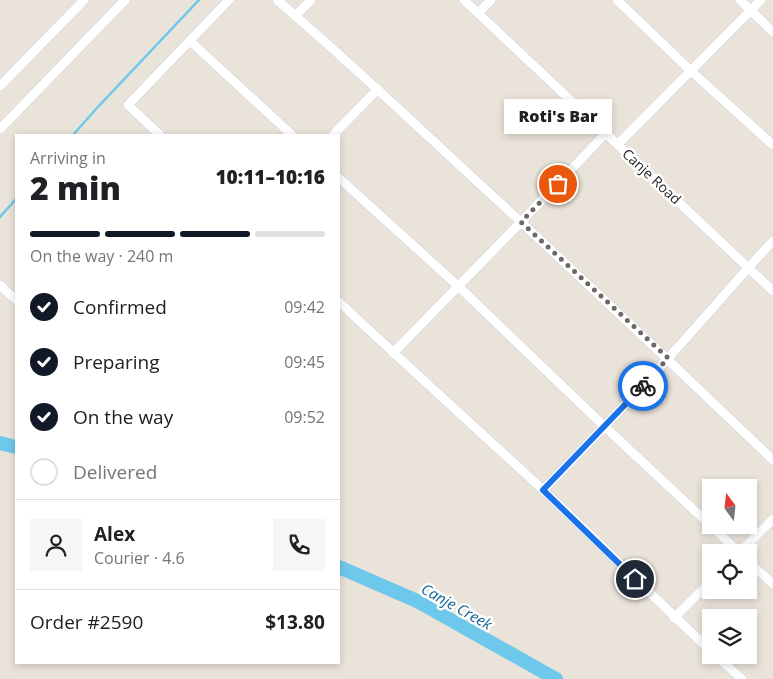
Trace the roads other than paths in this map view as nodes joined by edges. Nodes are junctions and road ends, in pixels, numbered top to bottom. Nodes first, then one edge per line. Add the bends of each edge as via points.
1 (84, 0) edge
2 (125, 0) edge
3 (229, 0) edge
4 (277, 0) edge
5 (311, 0) edge
6 (464, 0) edge
7 (491, 0) edge
8 (617, 0) edge
9 (740, 0) edge
10 (761, 0) edge
11 (751, 10) junction
12 (478, 13) junction
13 (296, 16) junction
14 (773, 32) edge
15 (190, 41) junction
16 (692, 71) junction
17 (0, 86) edge
18 (378, 89) junction
19 (0, 128) edge
20 (606, 133) junction
21 (159, 134) edge
22 (291, 134) edge
23 (334, 134) edge
24 (618, 144) junction
25 (773, 145) edge
26 (340, 179) edge
27 (521, 222) junction
28 (773, 241) edge
29 (748, 268) junction
30 (0, 285) edge
31 (458, 286) junction
32 (773, 291) edge
33 (15, 299) edge
34 (340, 303) edge
35 (393, 353) junction
36 (668, 358) junction
37 (605, 427) junction
38 (773, 460) edge
39 (543, 490) junction
40 (773, 519) edge
41 (730, 544) edge
42 (747, 544) edge
43 (757, 569) edge
44 (773, 584) edge
45 (702, 590) edge
46 (674, 618) junction
47 (702, 643) edge
48 (725, 664) edge
49 (742, 679) edge

1 - 17 street
2 - 19 street
3 - 15 street
4 - 13 street
5 - 13 street
6 - 12 street, Canje Road
7 - 12 street
8 - 16 street
9 - 11 street
10 - 11 street
11 - 14 street
11 - 16 street
12 - 20 street, Canje Road
13 - 18 street
15 - 21 street via 128,105
15 - 22 street
16 - 24 street
16 - 25 street
18 - 23 street
18 - 27 street
20 - 24 street, Canje Road
20 - 27 street
24 - 29 street, Canje Road
26 - 31 street
27 - 31 street
27 - 36 street
28 - 29 street
29 - 32 street, Canje Road
29 - 36 street
30 - 33 street
31 - 35 street
31 - 37 street
34 - 35 street
35 - 39 street
36 - 37 street
36 - 38 street
37 - 39 street
37 - 41 street
39 - 46 street
40 - 42 street
43 - 44 street
45 - 46 street
46 - 47 street
48 - 49 street

